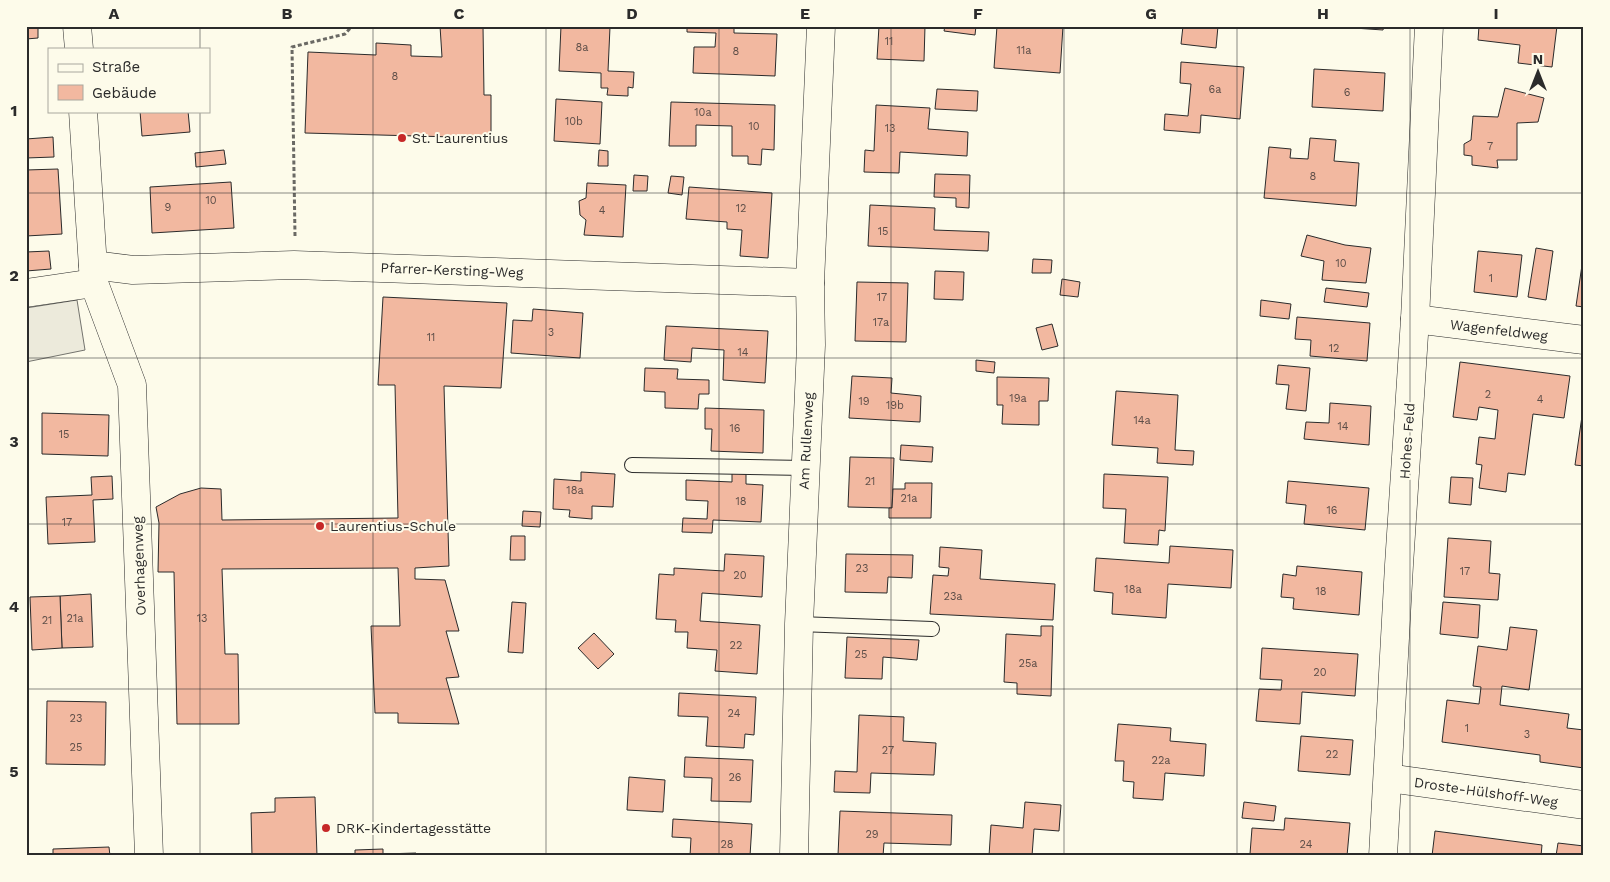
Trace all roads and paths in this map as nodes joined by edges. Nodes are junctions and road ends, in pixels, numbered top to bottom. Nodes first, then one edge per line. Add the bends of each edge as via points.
1 (77, 26) edge
2 (352, 26) edge
3 (821, 26) edge
4 (1429, 26) edge
5 (79, 48) edge
6 (83, 112) edge
7 (294, 265) junction
8 (94, 274) junction
9 (810, 283) junction
10 (26, 293) edge
11 (1415, 319) junction
12 (1584, 340) edge
13 (632, 466) dead end
14 (804, 468) junction
15 (799, 624) junction
16 (932, 629) dead end
17 (1388, 778) junction
18 (1584, 805) edge
19 (150, 856) edge
20 (794, 856) edge
21 (1383, 856) edge

1 - 5 street
2 - 7 path via 345,34 292,47
3 - 9 street, Am Rullenweg
4 - 11 street, Hohes Feld
6 - 8 street, Overhagenweg
7 - 8 street, Pfarrer-Kersting-Weg
7 - 9 street, Pfarrer-Kersting-Weg
8 - 10 street
8 - 19 street, Overhagenweg via 132,385
9 - 14 street, Am Rullenweg via 811,346
11 - 12 street, Wagenfeldweg
11 - 17 street, Hohes Feld
13 - 14 lane
14 - 15 street, Am Rullenweg
15 - 16 lane
15 - 20 street, Am Rullenweg
17 - 18 street, Droste-Hülshoff-Weg
17 - 21 street, Hohes Feld

